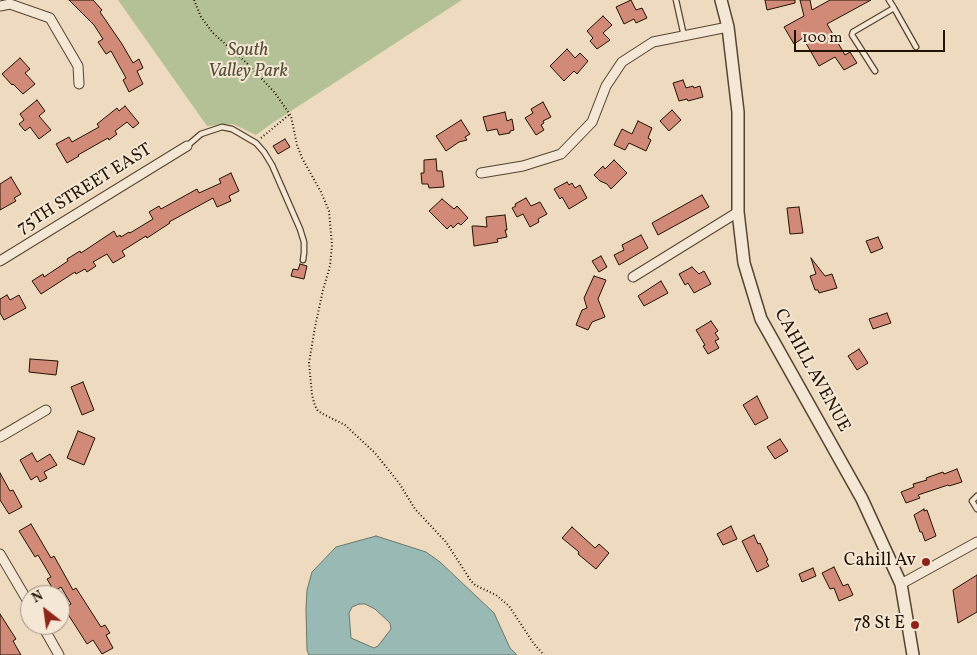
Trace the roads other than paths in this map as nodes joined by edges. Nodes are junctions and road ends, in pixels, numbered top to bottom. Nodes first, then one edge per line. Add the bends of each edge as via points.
1 (676, 0) edge
2 (721, 0) edge
3 (889, 0) edge
4 (0, 6) edge
5 (894, 8) junction
6 (728, 28) junction
7 (684, 36) junction
8 (916, 47) dead end
9 (875, 71) dead end
10 (79, 84) dead end
11 (187, 146) joint
12 (481, 173) dead end
13 (738, 212) junction
14 (303, 260) dead end
15 (0, 261) edge
16 (634, 277) dead end
17 (46, 410) dead end
18 (0, 437) edge
19 (977, 496) edge
20 (977, 509) edge
21 (977, 542) edge
22 (0, 554) edge
23 (900, 584) junction
24 (20, 588) edge
25 (48, 635) edge
26 (59, 655) edge
27 (913, 655) edge

1 - 7 lane
2 - 6 street, CAHILL AVENUE
3 - 5 lane
4 - 10 street via 10,4 50,18 78,66
5 - 8 lane
5 - 9 lane via 852,35
6 - 7 street
6 - 13 street, CAHILL AVENUE via 738,112
7 - 12 street via 653,42 622,62 606,86 592,122 561,154 523,166
11 - 14 lane via 201,134 222,127 232,128 256,143 272,165 300,229 304,242
11 - 15 street, 75TH STREET EAST
13 - 16 street
13 - 23 street, CAHILL AVENUE via 744,263 761,319 862,499
17 - 18 street
19 - 20 lane via 972,500
21 - 23 street
22 - 24 street
23 - 27 street, CAHILL AVENUE
25 - 26 street

